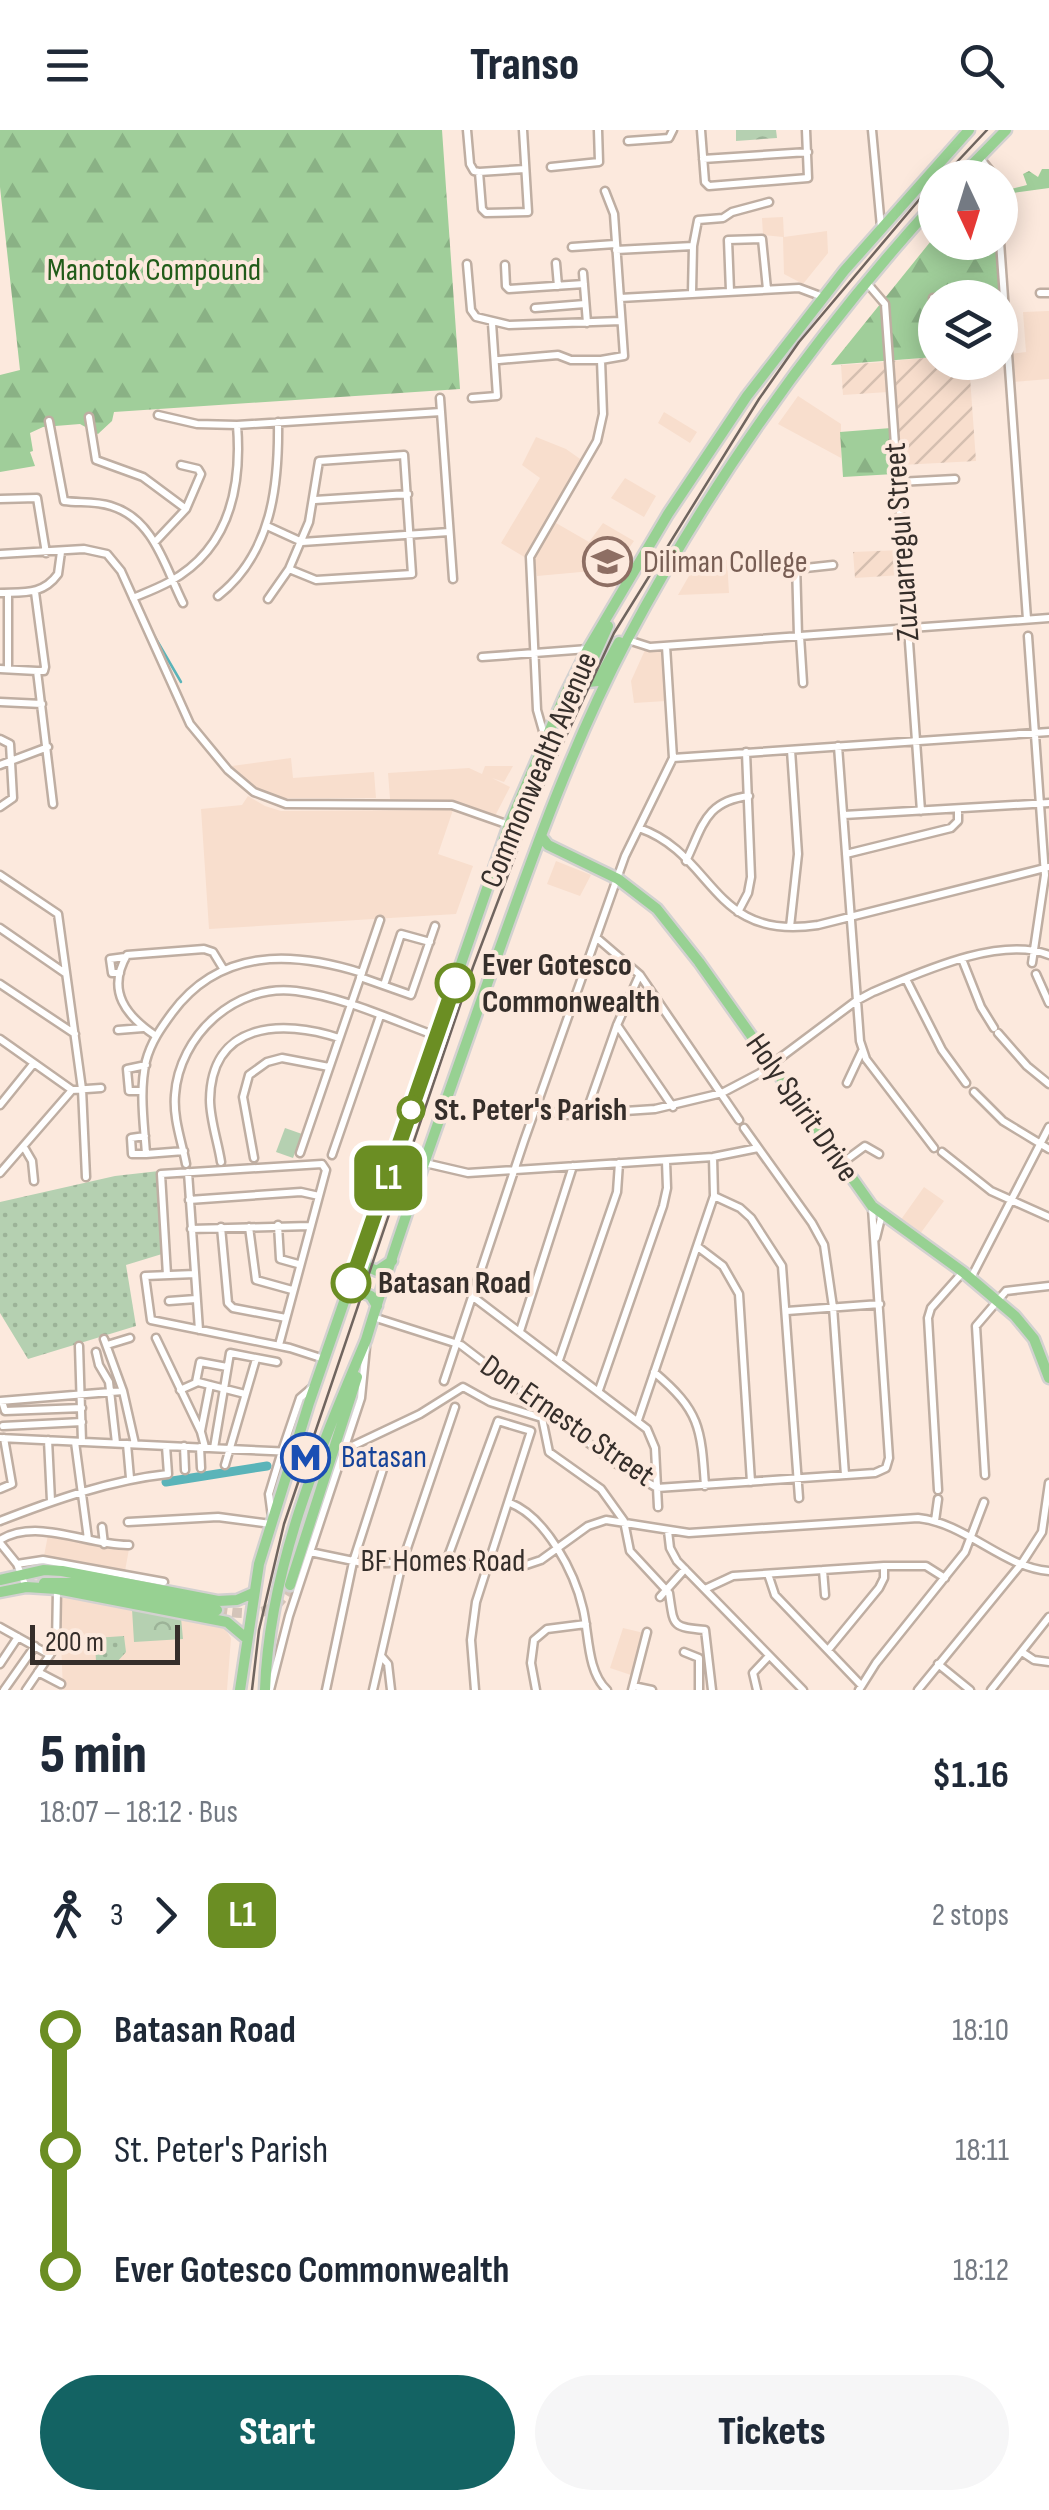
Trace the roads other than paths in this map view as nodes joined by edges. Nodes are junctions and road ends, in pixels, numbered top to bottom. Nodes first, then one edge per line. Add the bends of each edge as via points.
1 (467, 130) edge
2 (523, 130) edge
3 (598, 130) edge
4 (673, 130) edge
5 (701, 130) edge
6 (806, 130) edge
7 (872, 130) edge
8 (969, 130) edge
9 (1006, 130) edge
10 (628, 141) dead end
11 (808, 152) junction
12 (980, 157) junction
13 (703, 159) junction
14 (977, 160) edge
15 (982, 160) edge
16 (551, 167) dead end
17 (525, 169) junction
18 (479, 172) junction
19 (605, 191) dead end
20 (769, 202) dead end
21 (918, 222) edge
22 (881, 227) junction
23 (693, 246) junction
24 (572, 247) dead end
25 (615, 247) junction
26 (556, 263) dead end
27 (467, 264) dead end
28 (505, 264) dead end
29 (583, 273) dead end
30 (866, 282) junction
31 (584, 284) junction
32 (558, 286) junction
33 (767, 289) junction
34 (730, 291) junction
35 (692, 294) junction
36 (822, 297) junction
37 (620, 298) junction
38 (585, 304) junction
39 (535, 308) dead end
40 (621, 321) junction
41 (587, 322) junction
42 (492, 323) junction
43 (499, 360) dead end
44 (601, 360) junction
45 (1008, 380) edge
46 (440, 398) dead end
47 (472, 398) dead end
48 (440, 412) junction
49 (158, 415) dead end
50 (89, 416) dead end
51 (49, 421) dead end
52 (278, 422) junction
53 (237, 425) junction
54 (181, 465) dead end
55 (956, 479) dead end
56 (898, 482) junction
57 (408, 494) junction
58 (0, 500) edge
59 (315, 500) junction
60 (186, 509) junction
61 (267, 526) junction
62 (450, 532) junction
63 (411, 534) junction
64 (155, 542) junction
65 (302, 542) junction
66 (60, 552) junction
67 (46, 553) junction
68 (0, 554) edge
69 (833, 565) dead end
70 (289, 569) junction
71 (453, 579) dead end
72 (172, 581) junction
73 (36, 592) junction
74 (622, 592) junction
75 (4, 593) edge
76 (218, 596) dead end
77 (133, 598) junction
78 (268, 599) dead end
79 (183, 604) dead end
80 (1049, 618) edge
81 (1027, 619) junction
82 (637, 624) junction
83 (908, 628) junction
84 (799, 636) junction
85 (1028, 636) dead end
86 (627, 640) junction
87 (666, 646) junction
88 (588, 650) junction
89 (535, 652) junction
90 (482, 658) dead end
91 (4, 669) edge
92 (38, 672) junction
93 (803, 683) dead end
94 (0, 702) edge
95 (42, 704) junction
96 (1035, 732) junction
97 (1049, 732) edge
98 (545, 738) junction
99 (0, 739) edge
100 (916, 741) junction
101 (838, 746) junction
102 (48, 747) junction
103 (791, 749) junction
104 (746, 752) junction
105 (672, 758) junction
106 (13, 760) junction
107 (0, 766) edge
108 (749, 796) junction
109 (1044, 803) edge
110 (53, 804) dead end
111 (0, 807) edge
112 (958, 808) junction
113 (921, 811) junction
114 (844, 816) junction
115 (509, 825) junction
116 (639, 828) junction
117 (542, 843) junction
118 (846, 854) junction
119 (686, 861) junction
120 (1047, 867) edge
121 (0, 874) edge
122 (618, 879) junction
123 (1045, 911) edge
124 (738, 912) junction
125 (850, 918) junction
126 (380, 920) dead end
127 (436, 926) dead end
128 (0, 928) edge
129 (790, 928) junction
130 (596, 938) junction
131 (430, 942) junction
132 (1034, 950) junction
133 (1049, 955) edge
134 (125, 957) junction
135 (962, 959) junction
136 (1032, 963) dead end
137 (224, 970) junction
138 (66, 974) junction
139 (120, 974) junction
140 (1036, 974) dead end
141 (361, 975) junction
142 (640, 975) junction
143 (906, 979) junction
144 (0, 984) edge
145 (384, 985) junction
146 (856, 1000) junction
147 (1049, 1003) edge
148 (350, 1006) junction
149 (380, 1016) junction
150 (617, 1026) junction
151 (144, 1028) junction
152 (118, 1030) dead end
153 (76, 1035) junction
154 (156, 1036) junction
155 (436, 1036) junction
156 (338, 1038) junction
157 (0, 1039) edge
158 (862, 1050) junction
159 (34, 1063) junction
160 (771, 1064) junction
161 (146, 1065) junction
162 (329, 1067) junction
163 (966, 1083) dead end
164 (847, 1084) dead end
165 (1049, 1084) edge
166 (101, 1088) dead end
167 (82, 1089) junction
168 (72, 1090) junction
169 (142, 1092) junction
170 (974, 1092) dead end
171 (722, 1093) junction
172 (0, 1105) edge
173 (673, 1107) junction
174 (536, 1108) junction
175 (586, 1114) junction
176 (738, 1120) dead end
177 (1049, 1127) edge
178 (744, 1128) dead end
179 (144, 1136) junction
180 (1040, 1145) junction
181 (758, 1148) junction
182 (24, 1149) junction
183 (1049, 1149) edge
184 (184, 1151) junction
185 (300, 1153) dead end
186 (146, 1154) junction
187 (332, 1154) dead end
188 (879, 1154) dead end
189 (713, 1157) junction
190 (254, 1158) dead end
191 (666, 1161) junction
192 (222, 1162) dead end
193 (425, 1163) junction
194 (620, 1164) junction
195 (841, 1164) junction
196 (573, 1166) junction
197 (187, 1168) junction
198 (514, 1171) junction
199 (0, 1173) edge
200 (86, 1177) dead end
201 (34, 1181) dead end
202 (319, 1196) junction
203 (714, 1196) junction
204 (190, 1200) junction
205 (1010, 1202) junction
206 (876, 1210) junction
207 (1049, 1217) edge
208 (278, 1225) junction
209 (310, 1226) junction
210 (249, 1227) junction
211 (221, 1228) junction
212 (191, 1229) junction
213 (876, 1239) junction
214 (698, 1247) junction
215 (362, 1254) junction
216 (393, 1260) junction
217 (298, 1264) junction
218 (195, 1274) junction
219 (167, 1275) junction
220 (967, 1275) junction
221 (1049, 1286) edge
222 (292, 1290) junction
223 (472, 1296) junction
224 (346, 1298) junction
225 (998, 1299) junction
226 (196, 1300) junction
227 (169, 1301) dead end
228 (880, 1304) junction
229 (834, 1308) junction
230 (375, 1311) junction
231 (786, 1311) junction
232 (286, 1318) junction
233 (199, 1330) junction
234 (520, 1331) junction
235 (130, 1338) dead end
236 (156, 1338) dead end
237 (1049, 1338) edge
238 (1034, 1339) junction
239 (366, 1340) junction
240 (456, 1343) junction
241 (79, 1346) dead end
242 (278, 1346) junction
243 (96, 1352) dead end
244 (256, 1358) junction
245 (324, 1359) junction
246 (559, 1360) junction
247 (276, 1362) dead end
248 (227, 1367) junction
249 (654, 1372) junction
250 (1049, 1378) edge
251 (196, 1382) junction
252 (444, 1382) dead end
253 (210, 1385) junction
254 (223, 1388) junction
255 (180, 1390) junction
256 (599, 1390) junction
257 (123, 1391) junction
258 (111, 1393) junction
259 (245, 1394) junction
260 (82, 1396) junction
261 (1, 1400) edge
262 (455, 1407) dead end
263 (82, 1408) junction
264 (638, 1420) junction
265 (82, 1422) junction
266 (36, 1424) junction
267 (3, 1426) dead end
268 (201, 1432) junction
269 (2, 1438) edge
270 (37, 1440) junction
271 (48, 1440) junction
272 (78, 1441) junction
273 (116, 1443) junction
274 (131, 1444) junction
275 (166, 1446) junction
276 (184, 1446) junction
277 (206, 1447) junction
278 (231, 1449) junction
279 (344, 1450) junction
280 (288, 1452) junction
281 (225, 1466) dead end
282 (201, 1468) dead end
283 (4, 1469) edge
284 (383, 1469) dead end
285 (185, 1470) dead end
286 (985, 1475) dead end
287 (845, 1476) junction
288 (130, 1478) junction
289 (798, 1479) junction
290 (751, 1482) junction
291 (1049, 1483) edge
292 (705, 1486) junction
293 (657, 1488) junction
294 (0, 1489) edge
295 (80, 1494) junction
296 (799, 1498) dead end
297 (1049, 1498) edge
298 (51, 1501) junction
299 (984, 1502) dead end
300 (510, 1503) junction
301 (658, 1507) dead end
302 (1046, 1517) edge
303 (0, 1521) edge
304 (624, 1521) junction
305 (935, 1521) junction
306 (128, 1522) dead end
307 (272, 1522) junction
308 (102, 1526) dead end
309 (668, 1531) junction
310 (972, 1538) junction
311 (88, 1540) junction
312 (0, 1542) edge
313 (104, 1544) junction
314 (129, 1546) dead end
315 (556, 1550) junction
316 (310, 1552) junction
317 (353, 1562) junction
318 (446, 1562) junction
319 (402, 1563) junction
320 (1022, 1563) junction
321 (487, 1565) junction
322 (884, 1566) junction
323 (20, 1569) junction
324 (685, 1569) junction
325 (823, 1570) junction
326 (1049, 1571) edge
327 (768, 1574) junction
328 (945, 1578) junction
329 (0, 1580) edge
330 (131, 1580) junction
331 (164, 1582) dead end
332 (290, 1585) tunnel mouth
333 (30, 1587) junction
334 (57, 1589) junction
335 (705, 1589) junction
336 (666, 1590) junction
337 (0, 1592) edge
338 (824, 1595) dead end
339 (660, 1597) dead end
340 (252, 1598) junction
341 (232, 1601) junction
342 (276, 1604) junction
343 (217, 1610) tunnel mouth
344 (1049, 1617) edge
345 (227, 1622) junction
346 (586, 1624) junction
347 (2, 1631) edge
348 (647, 1632) dead end
349 (18, 1637) junction
350 (246, 1638) junction
351 (35, 1646) junction
352 (828, 1650) junction
353 (684, 1652) dead end
354 (1022, 1652) junction
355 (50, 1654) junction
356 (382, 1656) junction
357 (769, 1656) junction
358 (1049, 1662) edge
359 (0, 1664) edge
360 (938, 1664) junction
361 (38, 1672) junction
362 (62, 1684) dead end
363 (241, 1684) edge
364 (267, 1686) edge
365 (860, 1687) edge
366 (27, 1688) edge
367 (632, 1688) edge
368 (4, 1690) edge
369 (38, 1690) edge
370 (326, 1690) edge
371 (373, 1690) edge
372 (391, 1690) edge
373 (475, 1690) edge
374 (536, 1690) edge
375 (607, 1690) edge
376 (652, 1690) edge
377 (699, 1690) edge
378 (712, 1690) edge
379 (757, 1690) edge
380 (803, 1690) edge
381 (918, 1690) edge
382 (970, 1690) edge
383 (991, 1690) edge

1 - 18 street via 470,164
2 - 17 street
3 - 16 street via 599,162
4 - 10 street via 669,138
5 - 13 street
6 - 11 street
7 - 22 street
8 - 22 main road, Commonwealth Avenue
9 - 12 main road
11 - 13 street
11 - 13 street via 808,178 706,184
12 - 14 main road
12 - 15 street
17 - 18 street
17 - 18 street via 528,212 484,212
19 - 25 street
20 - 23 street via 700,219
21 - 30 main road, Commonwealth Avenue
22 - 36 main road, Commonwealth Avenue
23 - 25 street
23 - 35 street
24 - 25 street
25 - 37 street
26 - 32 street
27 - 42 street via 472,315
28 - 32 street via 507,288
29 - 31 street
30 - 56 street, Zuzuarregui Street via 885,300
30 - 82 main road, Commonwealth Avenue via 738,454
31 - 32 street
31 - 38 street
33 - 34 street
33 - 34 street via 762,239 728,240
33 - 36 street via 799,288
34 - 35 street
35 - 37 street
36 - 74 main road, Commonwealth Avenue via 714,444
37 - 40 street
38 - 39 street
38 - 41 street
40 - 41 street
40 - 44 street via 624,356
41 - 42 street
42 - 47 street via 497,396
43 - 44 street
44 - 89 street via 597,441 531,551
45 - 81 street
46 - 48 street
48 - 52 street
48 - 62 street
49 - 53 street
50 - 60 street via 96,460 144,477
51 - 64 street via 64,502 130,514
52 - 53 street
52 - 61 street via 279,473
53 - 72 street via 239,475 230,514 198,559
54 - 60 street via 201,471
55 - 56 street
56 - 83 street, Zuzuarregui Street
57 - 59 street
57 - 59 street via 404,455 322,460
57 - 63 street
58 - 67 street via 37,498
59 - 65 street
60 - 64 street
61 - 65 street
61 - 76 street
62 - 63 street
62 - 71 street
63 - 65 street
63 - 70 street via 409,575 316,580
64 - 72 street
65 - 70 street
66 - 67 street
66 - 73 street via 58,574
66 - 77 street via 107,554
67 - 68 street
69 - 84 street via 796,565
70 - 78 street
72 - 77 street
72 - 79 street
73 - 75 street
73 - 92 street via 45,667
74 - 82 main road via 588,682 598,681 622,635
74 - 88 main road, Commonwealth Avenue
75 - 91 street
77 - 115 street via 190,724 228,770 261,796 286,804 452,805
80 - 81 street
81 - 83 street
82 - 86 main road, Commonwealth Avenue
83 - 84 street
83 - 100 street, Zuzuarregui Street
84 - 87 street
84 - 93 street
85 - 96 street
86 - 87 street
86 - 117 main road, Commonwealth Avenue
87 - 105 street
88 - 89 street
88 - 98 main road, Commonwealth Avenue
89 - 90 street
89 - 98 street
91 - 92 street
92 - 95 street
94 - 95 street
95 - 102 street
96 - 97 street
96 - 100 street
96 - 109 street
98 - 115 main road, Commonwealth Avenue
99 - 106 street via 8,741
100 - 101 street
100 - 113 street, Zuzuarregui Street
101 - 103 street
101 - 114 street
102 - 106 street
102 - 110 street
103 - 104 street
103 - 129 street via 798,854
104 - 105 street
104 - 108 street
105 - 116 street
106 - 107 street
106 - 111 street via 13,798
108 - 119 street via 728,798 712,809
108 - 124 street via 751,877
109 - 112 street
109 - 120 street
112 - 113 street
112 - 118 street via 951,828
113 - 114 street
114 - 118 street
115 - 155 main road, Commonwealth Avenue
116 - 119 street
116 - 122 street
117 - 122 main road, Holy Spirit Drive
117 - 193 main road, Commonwealth Avenue
118 - 125 street
119 - 124 street
120 - 123 street
120 - 125 street
121 - 138 street via 58,912
122 - 130 street
122 - 160 main road, Holy Spirit Drive via 671,925
123 - 132 street
124 - 129 street
125 - 129 street
125 - 146 street
126 - 141 street
127 - 131 street
128 - 138 street
130 - 142 street
130 - 174 street
131 - 145 street via 402,934
131 - 145 street via 411,995
132 - 133 street
132 - 135 street
132 - 136 street
134 - 137 street via 204,949
134 - 139 street
134 - 139 street via 110,959 112,973
135 - 143 street
135 - 165 street via 996,1030
137 - 141 street via 296,957
137 - 154 street via 185,998
138 - 153 street
139 - 151 street via 124,1009
140 - 147 street
141 - 145 street
141 - 148 street
142 - 150 street
142 - 171 street
143 - 146 street
143 - 163 street
144 - 153 street
146 - 158 street
146 - 160 street
148 - 149 street
148 - 156 street
148 - 184 street via 275,990 246,998 213,1019 190,1044 177,1080
149 - 155 street
149 - 187 street
150 - 173 street
150 - 175 street
151 - 152 street
151 - 154 street
153 - 167 street
154 - 161 street
155 - 215 main road, Commonwealth Avenue
156 - 162 street
156 - 192 street via 275,1026 244,1035 229,1048 216,1069 210,1100
157 - 159 street
158 - 164 street
158 - 205 street via 938,1150
159 - 168 street
159 - 172 street
160 - 171 street
160 - 195 main road, Holy Spirit Drive
161 - 169 street
161 - 169 street via 127,1069 130,1091
162 - 185 street
162 - 190 street via 282,1058 250,1075 243,1097
166 - 167 street
167 - 168 street
167 - 200 street
168 - 182 street
169 - 179 street
170 - 180 street
171 - 173 street
171 - 176 street
173 - 175 street
174 - 175 street
174 - 198 street
177 - 180 street
178 - 181 street
179 - 186 street
179 - 186 street via 130,1138 132,1154
180 - 183 street
180 - 205 street
181 - 189 street
181 - 229 street via 824,1245
182 - 199 street
182 - 201 street
184 - 186 street
184 - 197 street
188 - 195 street via 865,1146
189 - 191 street
189 - 203 street
191 - 194 street
191 - 256 street via 666,1197
193 - 198 street via 468,1173
193 - 216 main road, Commonwealth Avenue
194 - 196 street
194 - 246 street via 614,1201
195 - 206 main road, Holy Spirit Drive
196 - 198 street
196 - 234 street
197 - 202 street via 322,1164
197 - 204 street
197 - 219 street via 160,1176
198 - 223 street
202 - 204 street
202 - 209 street
203 - 214 street
203 - 231 street via 740,1208 772,1247 782,1266
204 - 212 street
205 - 207 street
205 - 220 street
206 - 213 street
206 - 213 street
206 - 220 main road, Holy Spirit Drive
208 - 209 street
208 - 210 street
208 - 217 street via 280,1260
209 - 217 street
210 - 211 street
210 - 222 street via 258,1283
211 - 212 street
211 - 232 street via 228,1303
212 - 218 street
213 - 228 street
214 - 249 street
214 - 290 street via 723,1266 739,1294
215 - 216 main road via 377,1271
215 - 224 main road, Commonwealth Avenue
216 - 230 main road, Commonwealth Avenue
217 - 222 street
218 - 219 street
218 - 226 street
219 - 233 street via 144,1278 150,1319
220 - 225 main road, Holy Spirit Drive
220 - 305 street via 928,1318
221 - 225 street via 1012,1289
222 - 232 street
223 - 234 street
223 - 240 street
224 - 230 main road via 366,1293
224 - 245 main road, Commonwealth Avenue
225 - 238 main road, Holy Spirit Drive
225 - 286 street via 976,1326
226 - 227 street
226 - 233 street
228 - 229 street
228 - 287 street, Don Ernesto Street via 889,1458 875,1473
229 - 231 street
229 - 287 street
230 - 239 main road, Commonwealth Avenue
230 - 240 street, Don Ernesto Street
231 - 289 street
232 - 242 street
233 - 242 street
234 - 246 street
235 - 257 street via 106,1342
236 - 255 street
237 - 238 street
238 - 250 main road, Holy Spirit Drive
239 - 279 street, Commonwealth Avenue via 361,1398
239 - 332 main road
239 - 342 main road, Commonwealth Avenue via 303,1504
240 - 252 street
240 - 293 street, Don Ernesto Street
241 - 260 street
242 - 245 street
243 - 258 street
244 - 247 street
244 - 248 street via 230,1353
244 - 259 street
245 - 280 main road, Commonwealth Avenue
246 - 256 street
248 - 251 street via 200,1362
248 - 254 street
249 - 264 street
249 - 292 street via 696,1420
251 - 253 street
251 - 255 street
253 - 254 street
253 - 268 street
254 - 259 street
254 - 277 street
255 - 268 street
256 - 264 street
257 - 258 street
257 - 274 street
258 - 260 street
258 - 273 street
259 - 278 street
260 - 261 street
260 - 263 street
261 - 263 street via 5,1411
262 - 319 street
263 - 265 street
264 - 293 street via 652,1438
265 - 266 street
265 - 272 street
266 - 267 street
266 - 270 street
268 - 277 street
269 - 270 street
269 - 283 street
270 - 271 street
271 - 272 street
271 - 298 street
272 - 273 street
272 - 295 street
273 - 274 street
274 - 275 street
274 - 288 street
275 - 276 street
275 - 288 street via 168,1474
276 - 277 street
276 - 285 street
277 - 278 street
277 - 282 street
278 - 280 street
278 - 281 street
279 - 304 street via 466,1388 542,1418 549,1452 599,1487
279 - 316 street, Commonwealth Avenue
280 - 307 main road, Commonwealth Avenue
283 - 294 street via 12,1484
284 - 317 street
287 - 289 street, Don Ernesto Street
288 - 295 street
289 - 290 street, Don Ernesto Street
289 - 296 street
290 - 292 street, Don Ernesto Street
291 - 297 street
292 - 293 street, Don Ernesto Street
293 - 301 street
295 - 298 street
295 - 311 street
297 - 302 street
298 - 303 street
299 - 310 street
300 - 315 street
300 - 318 street via 532,1433 498,1421
300 - 321 street
302 - 320 street
304 - 309 street
304 - 315 street, BF Homes Road via 594,1523
304 - 336 street via 630,1552
305 - 309 street
305 - 310 street
306 - 307 street
307 - 340 main road, Commonwealth Avenue
308 - 313 street
309 - 324 street via 671,1552
310 - 320 street
310 - 328 street
311 - 312 street via 28,1533
311 - 313 street
312 - 323 street
313 - 314 street
315 - 321 street, BF Homes Road via 523,1568
315 - 346 street
316 - 317 street, BF Homes Road
316 - 364 street, Commonwealth Avenue
317 - 319 street, BF Homes Road
317 - 370 street
318 - 319 street, BF Homes Road
318 - 321 street, BF Homes Road
319 - 356 street
320 - 326 street
320 - 360 street
321 - 373 street via 472,1629
322 - 325 street
322 - 328 street via 926,1566
322 - 352 street via 879,1588
323 - 329 main road
323 - 330 main road
323 - 333 street
324 - 335 street
324 - 336 street
325 - 327 street
325 - 338 street
327 - 335 street via 727,1578
327 - 352 street via 775,1595
328 - 365 street
330 - 331 street
330 - 341 main road
333 - 334 main road
333 - 337 main road
333 - 343 main road via 74,1583
334 - 345 main road
334 - 355 street via 57,1637
335 - 357 street
336 - 339 street
336 - 378 street via 673,1621 706,1632
340 - 341 main road
340 - 342 main road via 264,1611
340 - 350 main road, Commonwealth Avenue
341 - 345 main road via 236,1614
342 - 364 main road, Commonwealth Avenue
344 - 354 street
345 - 350 main road
346 - 374 street via 547,1630 534,1640
346 - 375 street via 595,1670
347 - 349 street
348 - 367 street
349 - 351 street
349 - 359 street
350 - 363 main road, Commonwealth Avenue
351 - 355 street
351 - 368 street
352 - 365 street
353 - 377 street via 699,1658
354 - 358 street
354 - 383 street
355 - 361 street
356 - 371 street
356 - 372 street
357 - 379 street via 753,1673
357 - 380 street
360 - 381 street
360 - 382 street
361 - 362 street
361 - 366 street
363 - 364 main road via 245,1668 255,1664
366 - 369 street
367 - 376 street

